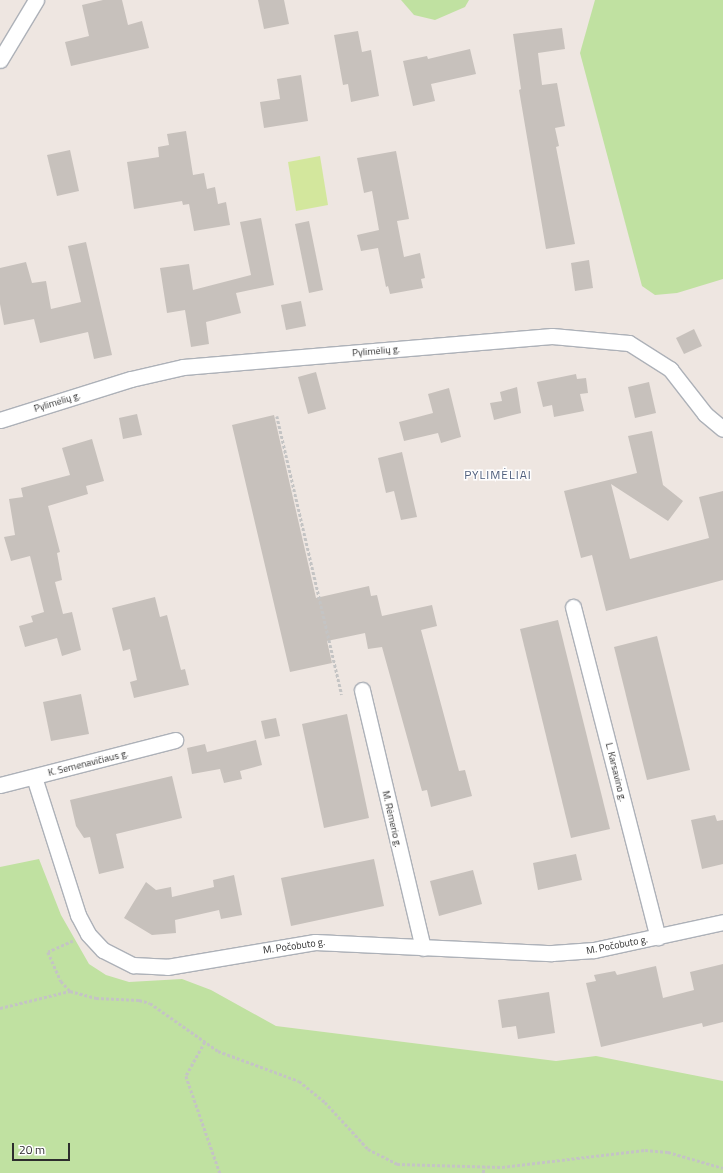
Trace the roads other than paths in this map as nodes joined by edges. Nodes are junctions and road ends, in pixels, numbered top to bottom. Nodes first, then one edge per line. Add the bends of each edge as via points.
1 (36, 0) edge
2 (0, 60) edge
3 (0, 420) edge
4 (723, 429) edge
5 (573, 607) dead end
6 (362, 690) dead end
7 (175, 740) dead end
8 (34, 777) junction
9 (0, 785) edge
10 (723, 922) edge
11 (658, 937) junction
12 (423, 948) junction

1 - 2 street
3 - 4 street, Pylimėlių g. via 130,379 183,367 552,336 629,343 670,369 705,414
5 - 11 street, L. Karsavino g.
6 - 12 street, M. Rėmerio g.
7 - 8 street, K. Semenavičiaus g.
8 - 9 street, K. Semenavičiaus g.
8 - 12 street, M. Počobuto g. via 69,891 88,934 103,950 118,959 151,968 315,942 344,941
10 - 11 street, M. Počobuto g.
11 - 12 street, M. Počobuto g. via 594,950 552,953

